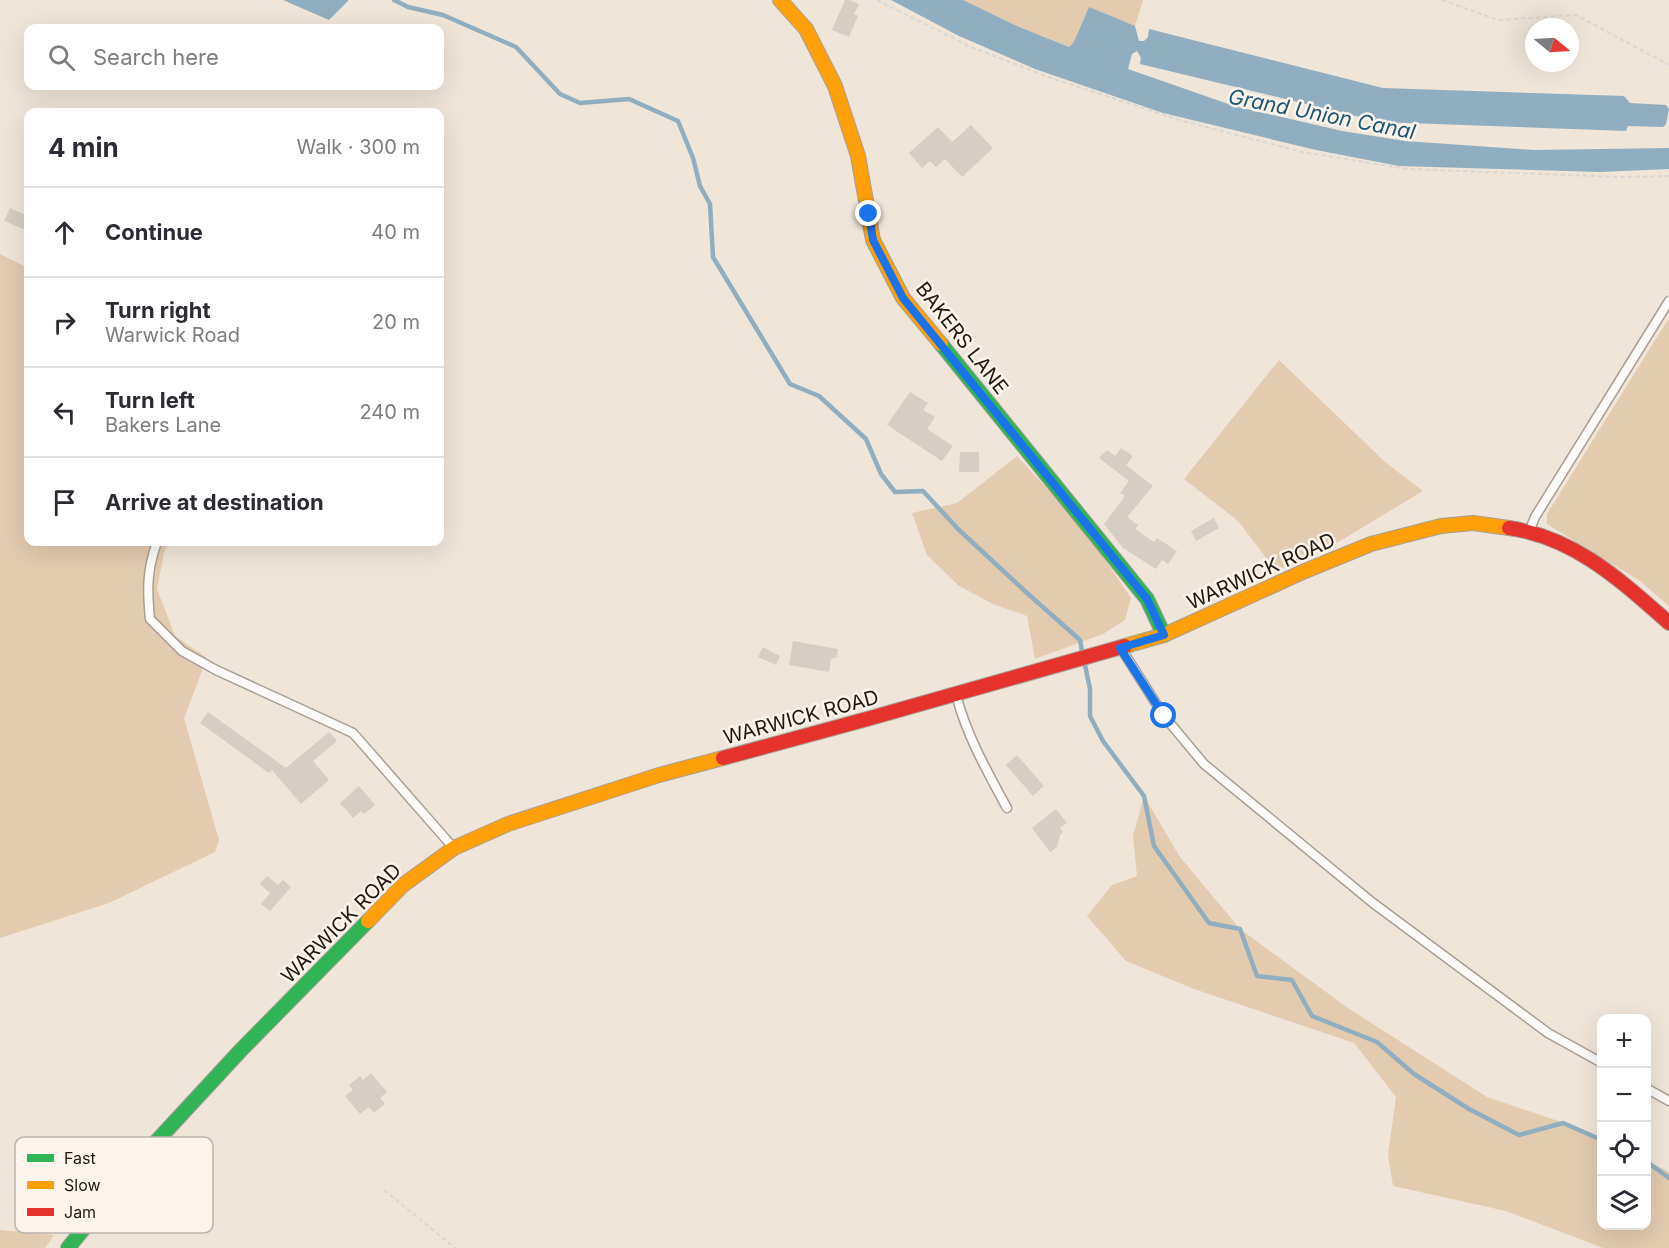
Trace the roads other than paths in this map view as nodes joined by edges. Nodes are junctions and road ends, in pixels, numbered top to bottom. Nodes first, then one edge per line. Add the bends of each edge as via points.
1 (780, 0) edge
2 (1669, 301) edge
3 (1529, 531) junction
4 (156, 546) edge
5 (1669, 623) edge
6 (1164, 635) junction
7 (1120, 648) junction
8 (956, 694) junction
9 (1007, 808) dead end
10 (454, 848) junction
11 (1597, 1060) edge
12 (1651, 1090) edge
13 (1669, 1101) edge
14 (161, 1137) edge
15 (80, 1233) edge
16 (68, 1248) edge

1 - 6 main road, BAKERS LANE via 806,29 836,87 858,156 873,240 903,298 1147,599
2 - 3 lane via 1534,517
3 - 5 main road, WARWICK ROAD via 1583,554
3 - 6 main road, WARWICK ROAD via 1473,523 1441,526 1371,544
4 - 10 lane via 147,591 150,619 182,651 353,733
6 - 7 main road, WARWICK ROAD
7 - 8 main road, WARWICK ROAD
7 - 11 lane via 1164,716 1204,764 1373,903 1539,1026
8 - 9 lane via 976,747
8 - 10 main road, WARWICK ROAD via 659,775 508,824
10 - 14 main road, WARWICK ROAD via 403,885
12 - 13 lane
15 - 16 main road, WARWICK ROAD

